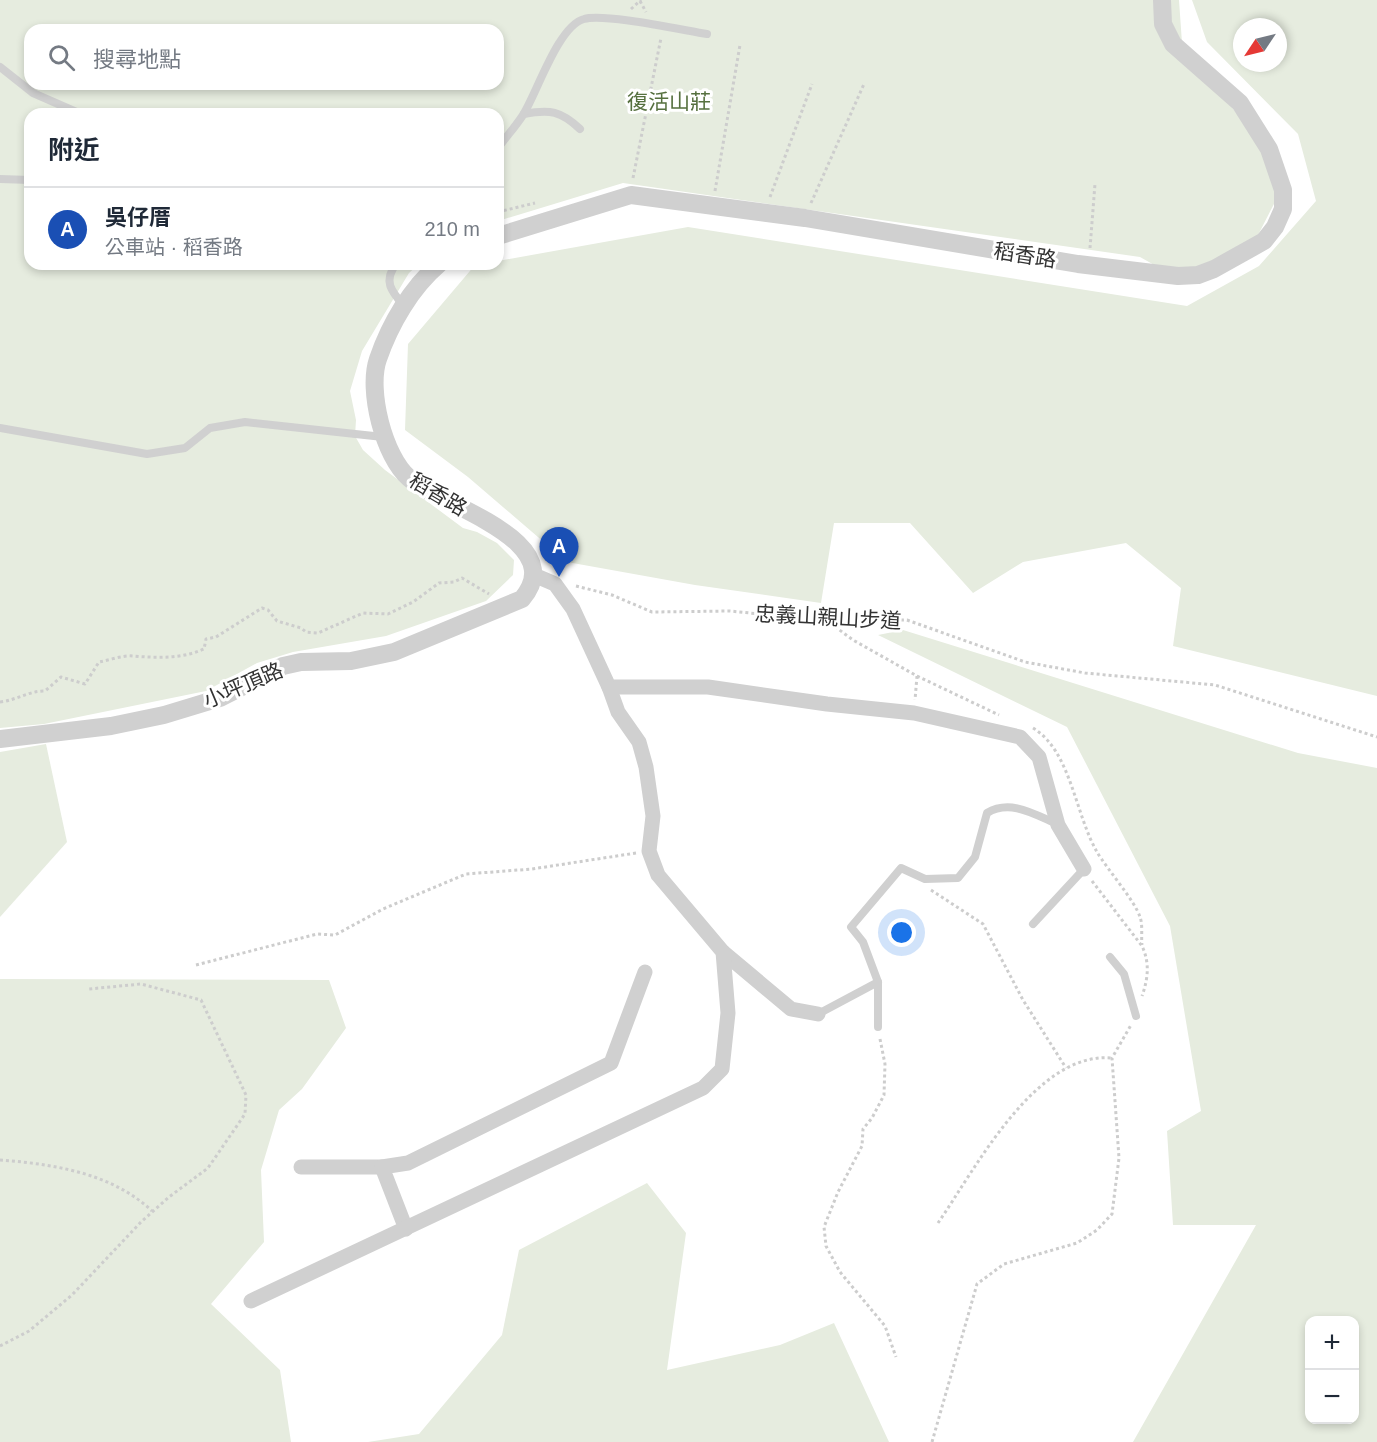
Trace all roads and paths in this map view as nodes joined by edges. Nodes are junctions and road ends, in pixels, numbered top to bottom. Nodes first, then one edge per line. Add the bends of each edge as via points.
1 (1161, 0) edge
2 (663, 26) junction
3 (707, 34) dead end
4 (740, 45) dead end
5 (0, 67) edge
6 (812, 84) dead end
7 (864, 84) dead end
8 (24, 86) edge
9 (29, 90) edge
10 (67, 108) edge
11 (524, 114) junction
12 (580, 129) dead end
13 (504, 140) edge
14 (0, 179) edge
15 (24, 180) edge
16 (1095, 184) dead end
17 (631, 195) junction
18 (535, 203) dead end
19 (713, 204) junction
20 (504, 211) edge
21 (764, 213) junction
22 (805, 218) junction
23 (504, 234) edge
24 (1088, 265) junction
25 (392, 270) edge
26 (433, 270) edge
27 (404, 306) junction
28 (0, 428) edge
29 (385, 437) junction
30 (534, 575) junction
31 (555, 584) junction
32 (509, 605) junction
33 (829, 621) junction
34 (609, 687) junction
35 (0, 702) edge
36 (914, 712) junction
37 (1377, 737) edge
38 (0, 739) edge
39 (1058, 825) junction
40 (649, 851) junction
41 (1084, 869) junction
42 (925, 879) junction
43 (1033, 924) dead end
44 (723, 952) junction
45 (1110, 957) dead end
46 (196, 965) dead end
47 (645, 972) dead end
48 (878, 982) junction
49 (89, 989) dead end
50 (818, 1014) joint
51 (1136, 1016) junction
52 (878, 1027) joint
53 (1113, 1058) junction
54 (1066, 1068) junction
55 (0, 1160) edge
56 (301, 1167) dead end
57 (381, 1167) junction
58 (152, 1212) junction
59 (938, 1223) dead end
60 (406, 1229) junction
61 (251, 1301) dead end
62 (0, 1346) edge
63 (896, 1357) dead end
64 (932, 1442) edge

1 - 24 street, 稻香路 via 1163,24 1173,44 1240,103 1269,149 1283,190 1283,209 1264,241 1198,275
2 - 3 lane
2 - 11 lane via 606,19 582,19 574,24 554,52
2 - 17 path
4 - 19 path
5 - 8 lane
6 - 21 path
7 - 22 path
9 - 10 lane
11 - 12 lane via 544,110 566,116
11 - 13 lane
14 - 15 lane
16 - 24 path
17 - 19 street, 稻香路
17 - 23 street, 稻香路
18 - 20 path
19 - 21 street, 稻香路
21 - 22 street, 稻香路
22 - 24 street, 稻香路
25 - 27 lane via 388,285
26 - 27 street, 稻香路
27 - 29 street, 稻香路 via 377,361 378,407
28 - 29 lane via 147,454 185,448 210,428 245,422
29 - 30 street, 稻香路 via 394,460 407,477 507,532 528,555
30 - 31 street
30 - 32 street, 小坪頂路 via 531,589
31 - 33 path, 忠義山親山步道 via 612,595 652,612 730,611
31 - 34 street via 573,609
32 - 35 path via 462,578 439,583 388,614 363,613 318,633 277,621 262,608 216,637 206,639 204,650 187,656 132,656 99,662 85,684 61,677 45,691 31,691
32 - 38 street, 小坪頂路 via 370,659 283,666 220,698 164,715 111,726
33 - 36 path via 853,640 917,676
33 - 37 path, 忠義山親山步道 via 907,620 1025,662 1085,673 1215,685
34 - 36 street via 708,687
34 - 40 street via 618,712 639,742 646,767 653,816
36 - 39 street via 1020,737 1039,757
39 - 41 street
39 - 42 lane via 1023,809 998,806 987,813 975,857 958,878
40 - 44 street via 658,875
40 - 46 path via 532,869 466,874 383,909 335,935 317,934
41 - 43 lane
41 - 51 path via 1147,958 1148,981
42 - 48 lane via 901,868 851,927 863,942
42 - 54 path via 932,892 983,924 1023,1000
44 - 50 street via 791,1009
44 - 60 street via 728,1013 722,1069 703,1088
45 - 51 lane via 1124,974
47 - 57 street via 611,1063 408,1163
48 - 50 lane
48 - 52 lane
49 - 58 path via 141,984 201,1000 246,1095 245,1114 208,1168
51 - 53 path
52 - 63 path via 885,1064 884,1095 863,1129 862,1146 824,1227 826,1246 840,1272 885,1326
53 - 54 path via 1101,1057
53 - 64 path via 1119,1158 1112,1214 1077,1243 1004,1264 977,1284
54 - 59 path via 1020,1104
55 - 58 path via 73,1169 134,1194
56 - 57 street
57 - 60 street
58 - 62 path via 72,1295 29,1331
60 - 61 street

